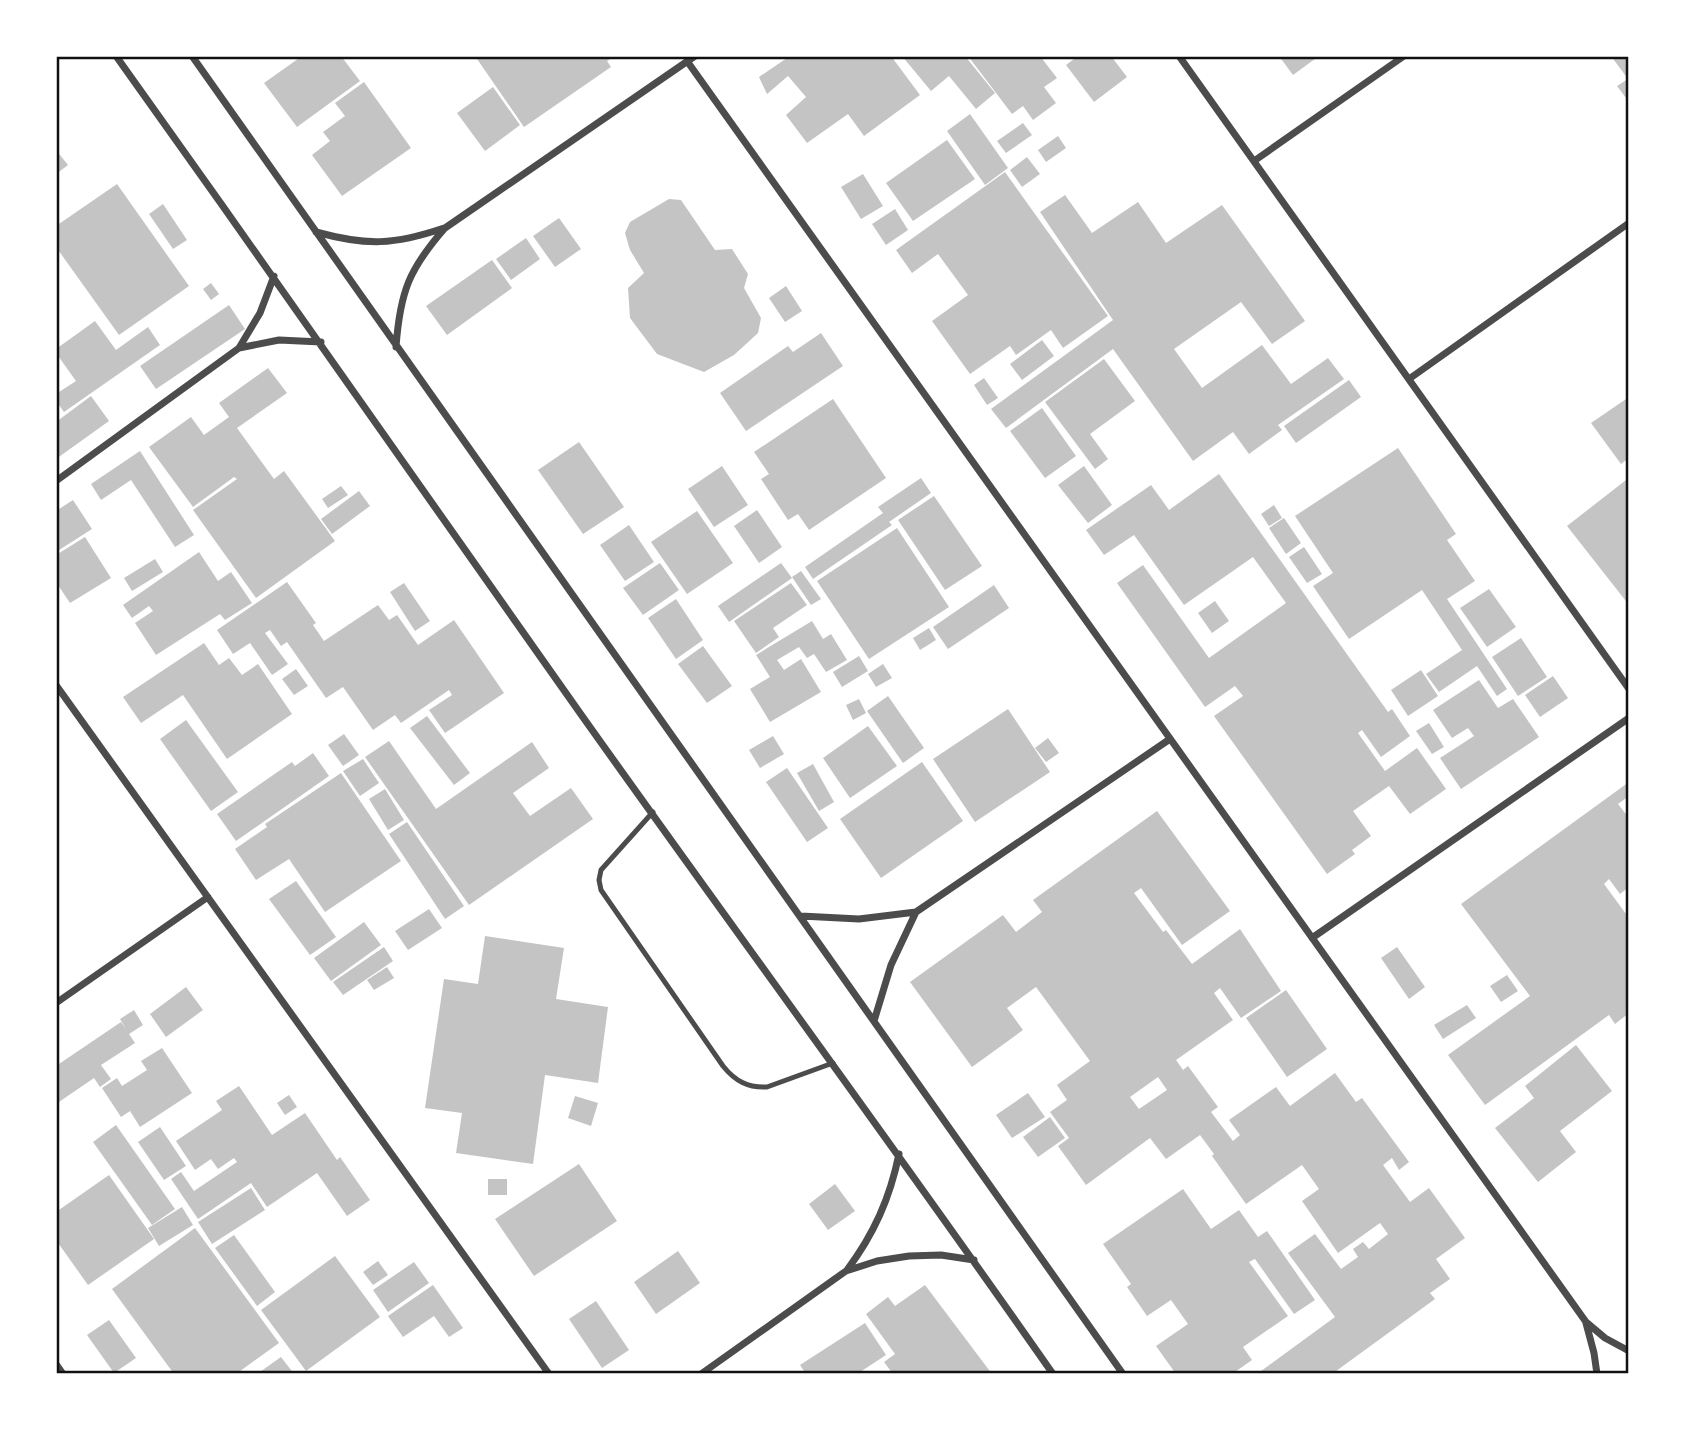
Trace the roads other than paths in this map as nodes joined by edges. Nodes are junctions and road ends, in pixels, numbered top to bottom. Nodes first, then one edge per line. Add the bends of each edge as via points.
1 (116, 56) edge
2 (192, 56) edge
3 (695, 56) edge
4 (1179, 56) edge
5 (1404, 56) edge
6 (687, 61) junction
7 (1254, 161) junction
8 (1629, 223) edge
9 (445, 228) junction
10 (315, 231) junction
11 (274, 276) junction
12 (321, 342) junction
13 (396, 347) junction
14 (239, 348) junction
15 (1409, 379) junction
16 (56, 481) edge
17 (56, 685) edge
18 (1629, 689) edge
19 (1629, 718) edge
20 (1170, 739) junction
21 (653, 812) junction
22 (208, 897) junction
23 (916, 912) junction
24 (801, 916) junction
25 (1312, 938) junction
26 (56, 1003) edge
27 (874, 1021) junction
28 (834, 1063) junction
29 (900, 1154) junction
30 (974, 1260) junction
31 (846, 1271) junction
32 (1586, 1322) junction
33 (1629, 1351) edge
34 (56, 1364) edge
35 (63, 1374) edge
36 (549, 1374) edge
37 (701, 1374) edge
38 (1053, 1374) edge
39 (1123, 1374) edge
40 (1597, 1374) edge

1 - 11 street
2 - 10 street
3 - 6 street
4 - 7 street
5 - 7 street
6 - 9 street
6 - 20 street
7 - 15 street
8 - 15 street
9 - 10 street via 413,239 380,243
9 - 13 street via 423,253 407,282
10 - 13 street
11 - 12 street
11 - 14 street via 260,313
12 - 14 street via 279,340
12 - 21 street
13 - 24 street
14 - 16 street
15 - 18 street
17 - 22 street
19 - 25 street
20 - 23 street
20 - 25 street
21 - 28 street
21 - 28 lane via 601,870 601,890 723,1066 738,1081 757,1088
22 - 26 street
22 - 36 street
23 - 24 street via 859,919
23 - 27 street via 891,965
24 - 27 street
25 - 32 street
27 - 39 street
28 - 29 street
29 - 30 street
29 - 31 street via 880,1216
30 - 31 street via 909,1256
30 - 38 street
31 - 37 street
32 - 33 street
32 - 40 street
34 - 35 street

